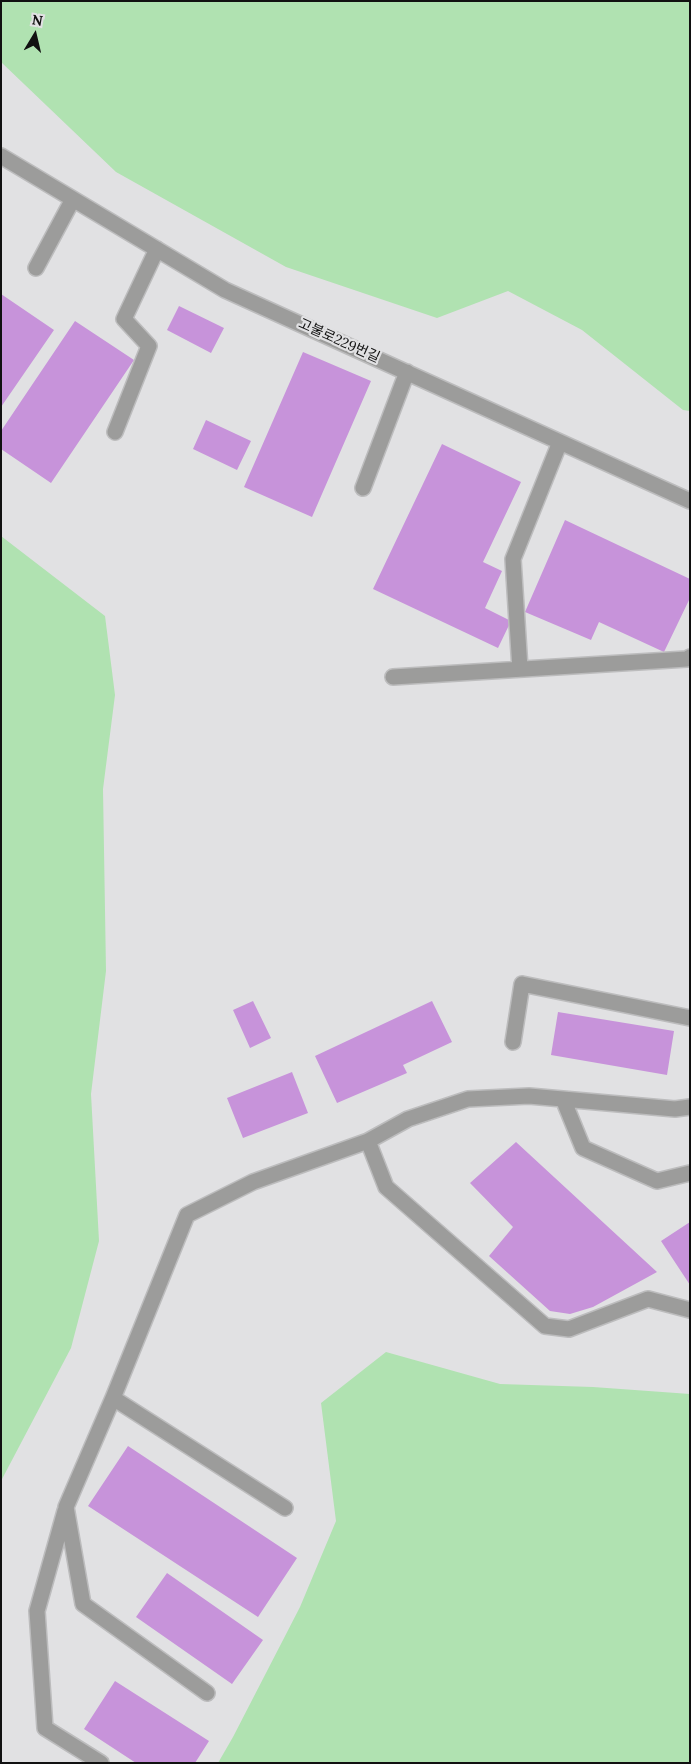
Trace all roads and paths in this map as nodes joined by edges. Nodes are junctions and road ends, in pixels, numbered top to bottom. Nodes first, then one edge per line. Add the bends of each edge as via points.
1 (1, 156) edge
2 (73, 199) junction
3 (157, 249) junction
4 (36, 268) dead end
5 (407, 372) junction
6 (115, 432) dead end
7 (560, 442) junction
8 (363, 488) dead end
9 (690, 501) edge
10 (690, 657) edge
11 (520, 669) junction
12 (393, 677) dead end
13 (690, 1018) edge
14 (513, 1042) dead end
15 (563, 1099) junction
16 (690, 1107) edge
17 (368, 1141) junction
18 (690, 1173) edge
19 (690, 1310) edge
20 (113, 1398) junction
21 (66, 1507) junction
22 (285, 1508) dead end
23 (207, 1693) dead end
24 (101, 1763) edge

1 - 2 street, 고불로229번길
2 - 3 street, 고불로229번길
2 - 4 street
3 - 5 street, 고불로229번길 via 225,290
3 - 6 street via 124,320 149,346
5 - 7 street, 고불로229번길
5 - 8 street
7 - 9 street, 고불로229번길
7 - 11 street via 512,559
10 - 11 street
11 - 12 street
13 - 14 street via 522,984
15 - 16 street via 675,1109
15 - 17 street via 529,1096 468,1099 408,1119
15 - 18 street via 583,1148 657,1181
17 - 19 street via 386,1187 545,1326 569,1329 648,1299
17 - 20 street via 253,1182 187,1215
20 - 21 street
20 - 22 street
21 - 23 street via 83,1604
21 - 24 street via 37,1611 46,1728

